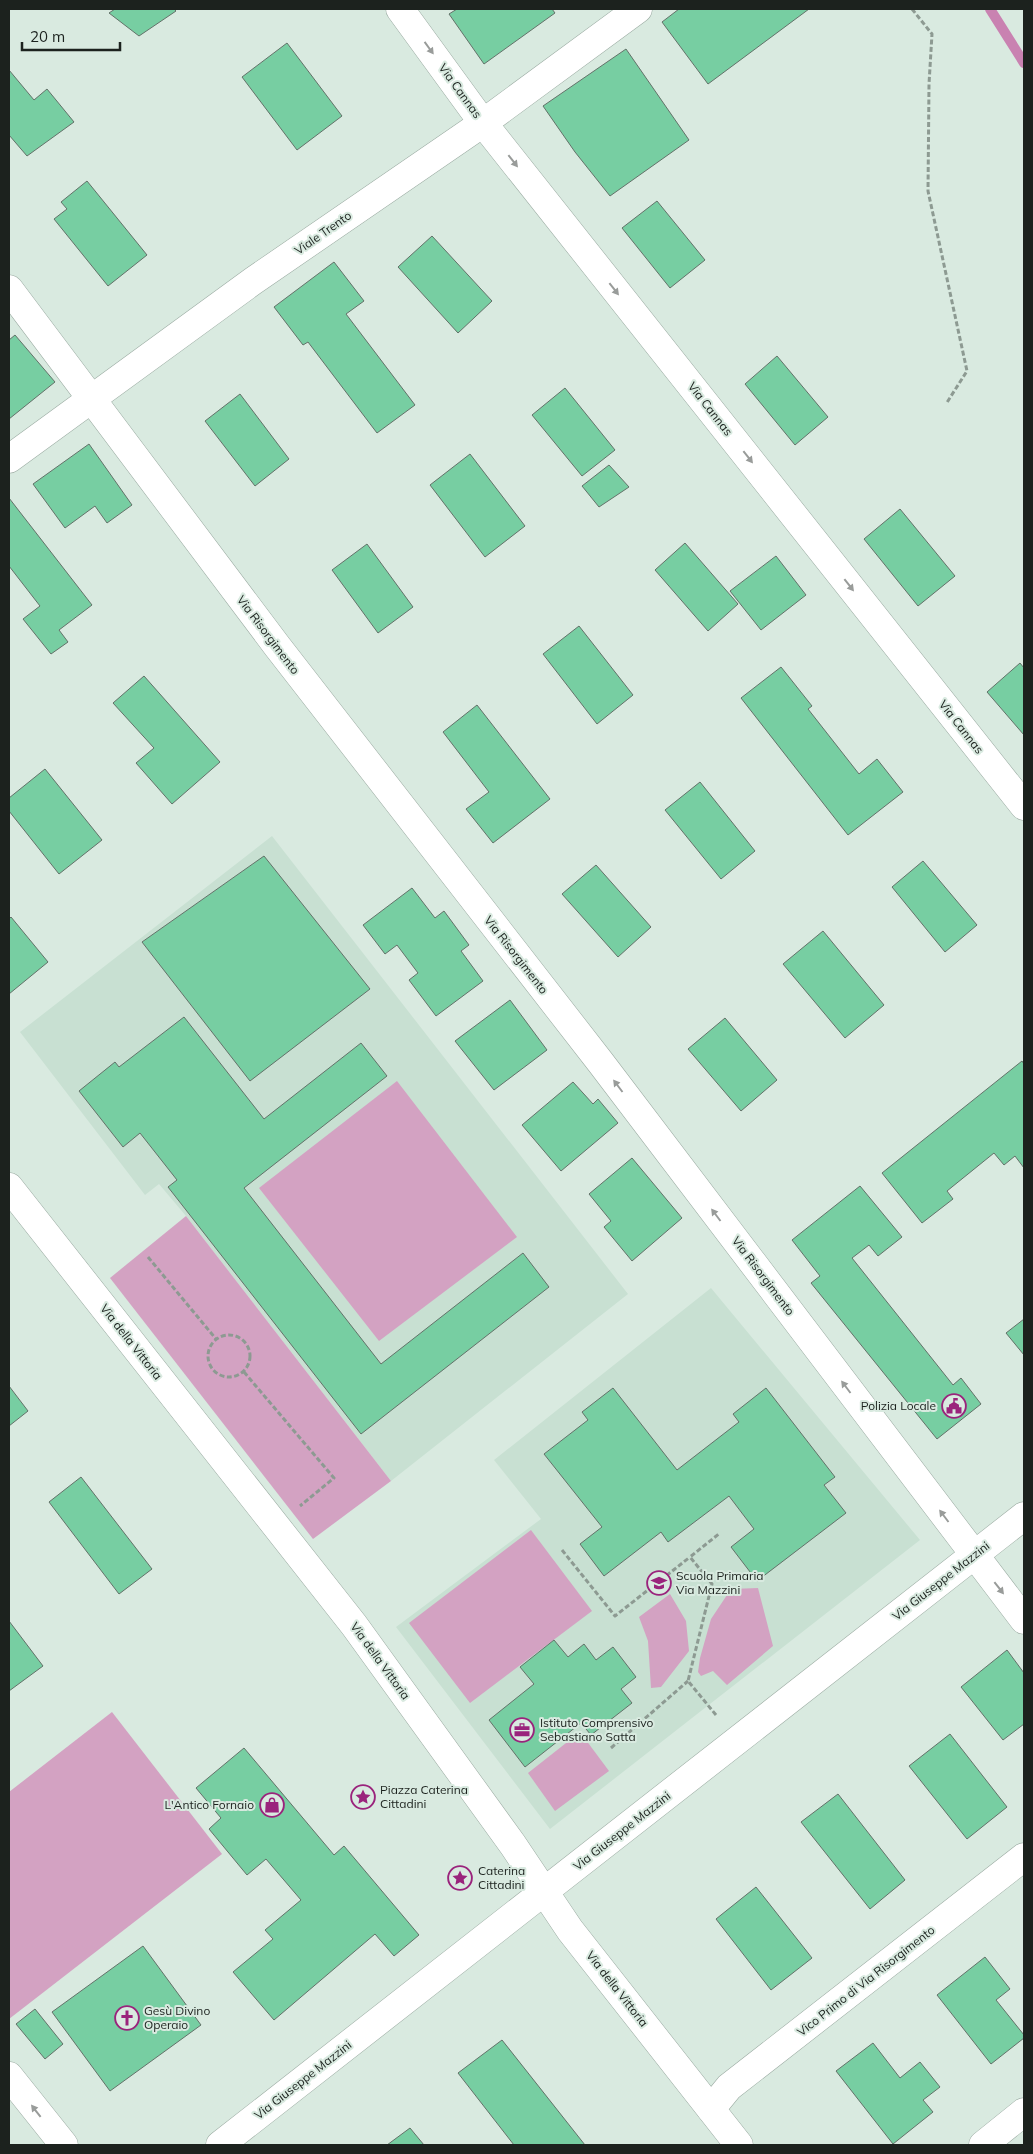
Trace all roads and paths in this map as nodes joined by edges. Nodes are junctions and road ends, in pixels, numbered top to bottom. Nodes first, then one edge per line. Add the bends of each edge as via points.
1 (400, 9) edge
2 (638, 9) edge
3 (912, 9) edge
4 (483, 123) junction
5 (9, 289) edge
6 (90, 400) junction
7 (946, 404) dead end
8 (9, 458) edge
9 (1024, 806) edge
10 (9, 1187) edge
11 (148, 1256) dead end
12 (216, 1339) junction
13 (244, 1372) junction
14 (295, 1509) dead end
15 (1024, 1516) edge
16 (720, 1533) dead end
17 (562, 1550) dead end
18 (974, 1555) junction
19 (690, 1557) junction
20 (1024, 1620) edge
21 (688, 1681) junction
22 (716, 1715) dead end
23 (611, 1748) dead end
24 (1024, 1857) edge
25 (545, 1892) junction
26 (9, 2076) edge
27 (711, 2108) junction
28 (1024, 2112) edge
29 (64, 2145) edge
30 (220, 2145) edge
31 (739, 2145) edge
32 (983, 2145) edge

1 -> 4 street, Via Cannas
2 - 4 street, Viale Trento
3 - 7 path via 932,34 928,191 967,372
4 - 6 street, Viale Trento via 254,281
4 -> 9 street, Via Cannas
5 - 6 street, Via Risorgimento
6 - 8 street, Viale Trento
18 -> 6 street, Via Risorgimento via 607,1071
10 - 25 street, Via della Vittoria via 354,1625
11 - 12 path
12 - 13 path via 228,1335 246,1342 251,1354
12 - 13 path via 208,1358 213,1370 225,1377 239,1376
13 - 14 path via 334,1478
15 - 18 street, Via Giuseppe Mazzini
16 - 19 path
17 - 19 path via 616,1616
18 -> 20 street, Via Risorgimento
18 - 25 street, Via Giuseppe Mazzini
19 - 21 path via 712,1584
21 - 22 path
21 - 23 path
24 - 27 street, Vico Primo di Via Risorgimento via 730,2087
25 - 27 street, Via della Vittoria via 570,1930
25 - 30 street, Via Giuseppe Mazzini
29 -> 26 street
27 - 31 street, Via della Vittoria
28 - 32 street

